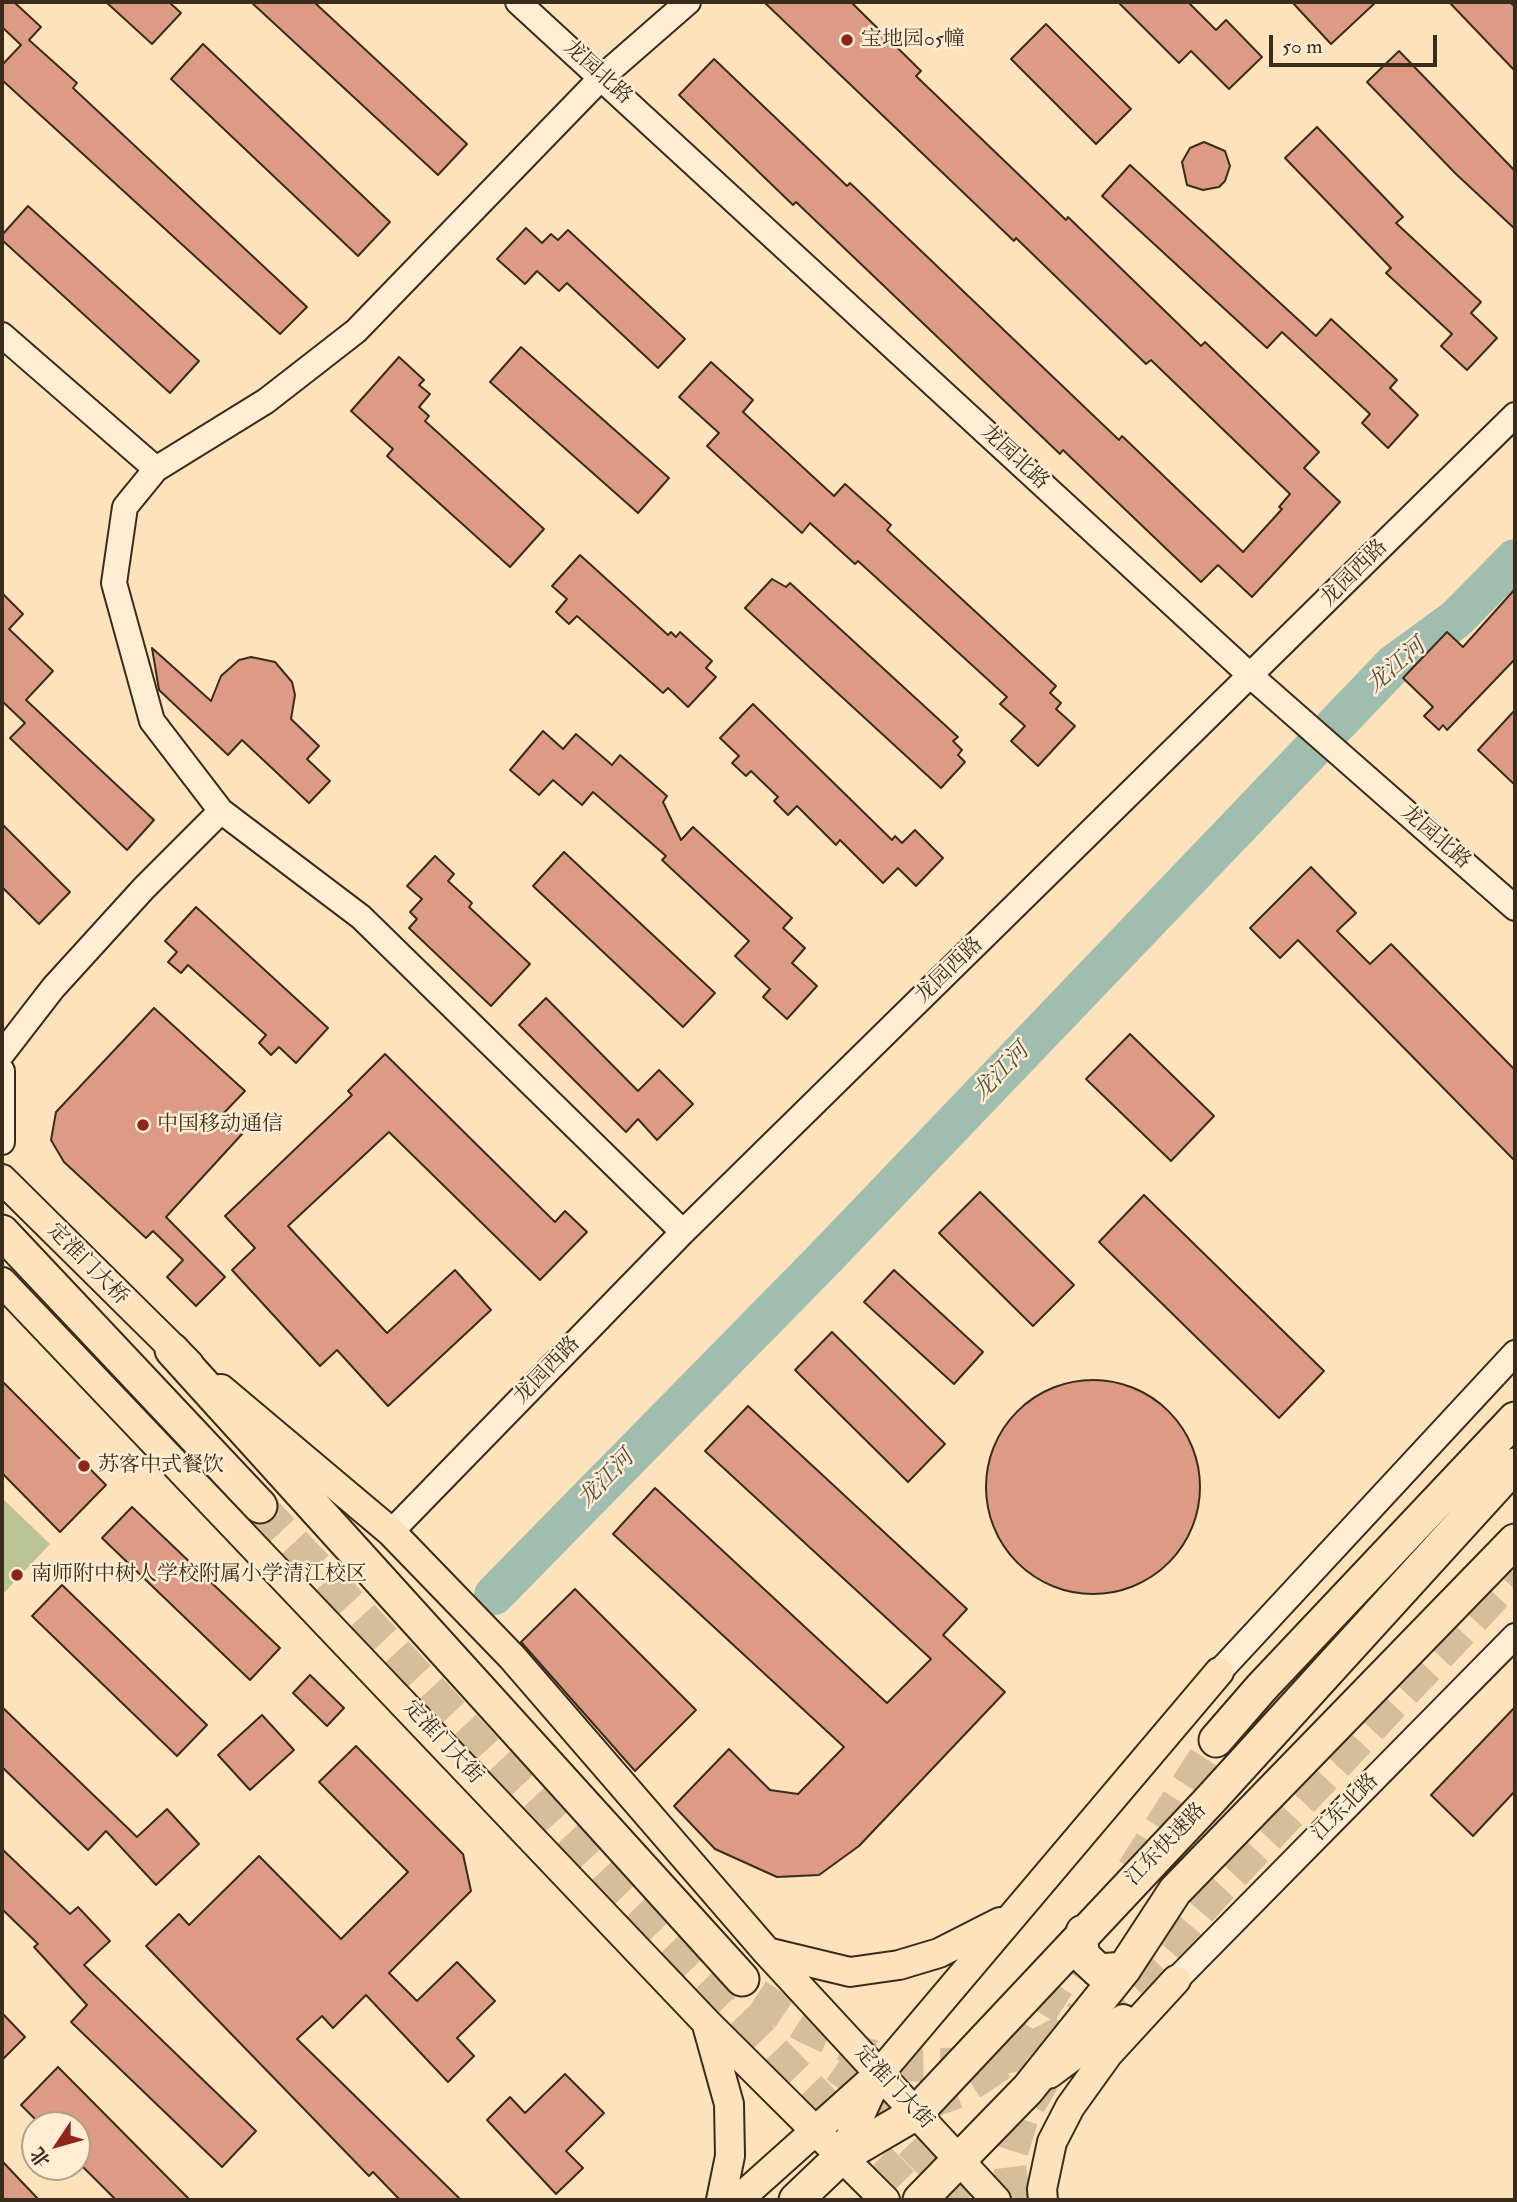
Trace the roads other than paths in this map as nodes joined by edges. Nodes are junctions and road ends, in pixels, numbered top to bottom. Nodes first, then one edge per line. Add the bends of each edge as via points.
1 (518, 2) edge
2 (688, 2) edge
3 (602, 77) junction
4 (2, 335) edge
5 (1515, 415) edge
6 (156, 468) junction
7 (1252, 677) junction
8 (221, 811) junction
9 (1515, 908) edge
10 (2, 1054) edge
11 (2, 1071) edge
12 (2, 1142) edge
13 (2, 1179) edge
14 (2, 1232) edge
15 (683, 1232) junction
16 (2, 1282) edge
17 (172, 1350) junction
18 (1515, 1353) edge
19 (1515, 1419) edge
20 (1515, 1465) edge
21 (260, 1506) tunnel mouth
22 (391, 1532) junction
23 (1515, 1541) edge
24 (1512, 1644) edge
25 (1219, 1672) joint
26 (1216, 1740) tunnel mouth
27 (1012, 1916) junction
28 (1083, 1932) junction
29 (767, 1952) junction
30 (1124, 1969) junction
31 (743, 1979) tunnel mouth
32 (1175, 1980) junction
33 (706, 2022) junction
34 (879, 2074) junction
35 (1028, 2089) junction
36 (916, 2113) junction
37 (815, 2131) junction
38 (841, 2157) junction
39 (959, 2160) junction
40 (721, 2200) edge
41 (738, 2200) edge
42 (796, 2200) edge
43 (885, 2200) edge
44 (920, 2200) edge
45 (996, 2200) edge
46 (1043, 2200) edge

1 - 3 main road, 龙园北路
2 - 3 main road
3 - 6 main road via 356,331 266,401
3 - 7 main road, 龙园北路
4 - 6 main road
5 - 7 main road, 龙园西路
6 - 8 main road via 125,508 114,583 152,721
7 - 9 main road, 龙园北路
7 - 15 main road, 龙园西路
8 - 10 main road via 62,978
8 - 15 main road via 361,917
11 - 12 main road
13 - 17 main road, 定淮门大桥
14 - 21 highway
15 - 22 main road, 龙园西路
16 - 33 main road, 定淮门大街
17 - 22 main road, 定淮门大街
17 - 31 highway
18 - 25 main road
19 - 26 highway
20 - 28 highway, 江东快速路 via 1211,1799
22 - 29 main road, 定淮门大街 via 512,1657
23 - 30 highway, 江东快速路 via 1175,1891
24 - 32 main road, 江东北路
25 - 27 main road
27 - 29 main road via 939,1952 899,1965 850,1972
27 - 34 main road
28 - 30 highway via 1083,1956 1099,1971
28 - 36 highway, 江东快速路
29 - 34 main road, 定淮门大街
30 - 35 highway, 江东快速路
32 - 35 main road
32 - 46 main road via 1108,2054 1070,2107 1052,2142
33 - 37 main road, 定淮门大街
33 - 40 main road via 729,2104 730,2156
34 - 36 main road, 定淮门大街
34 - 37 main road
34 - 38 main road
35 - 39 highway, 江东快速路
36 - 38 highway, 江东快速路
36 - 39 main road, 定淮门大街
37 - 38 main road, 定淮门大街
37 - 41 main road
38 - 42 highway, 江东快速路
38 - 43 main road, 定淮门大街
39 - 44 highway, 江东快速路
39 - 45 main road, 定淮门大街

